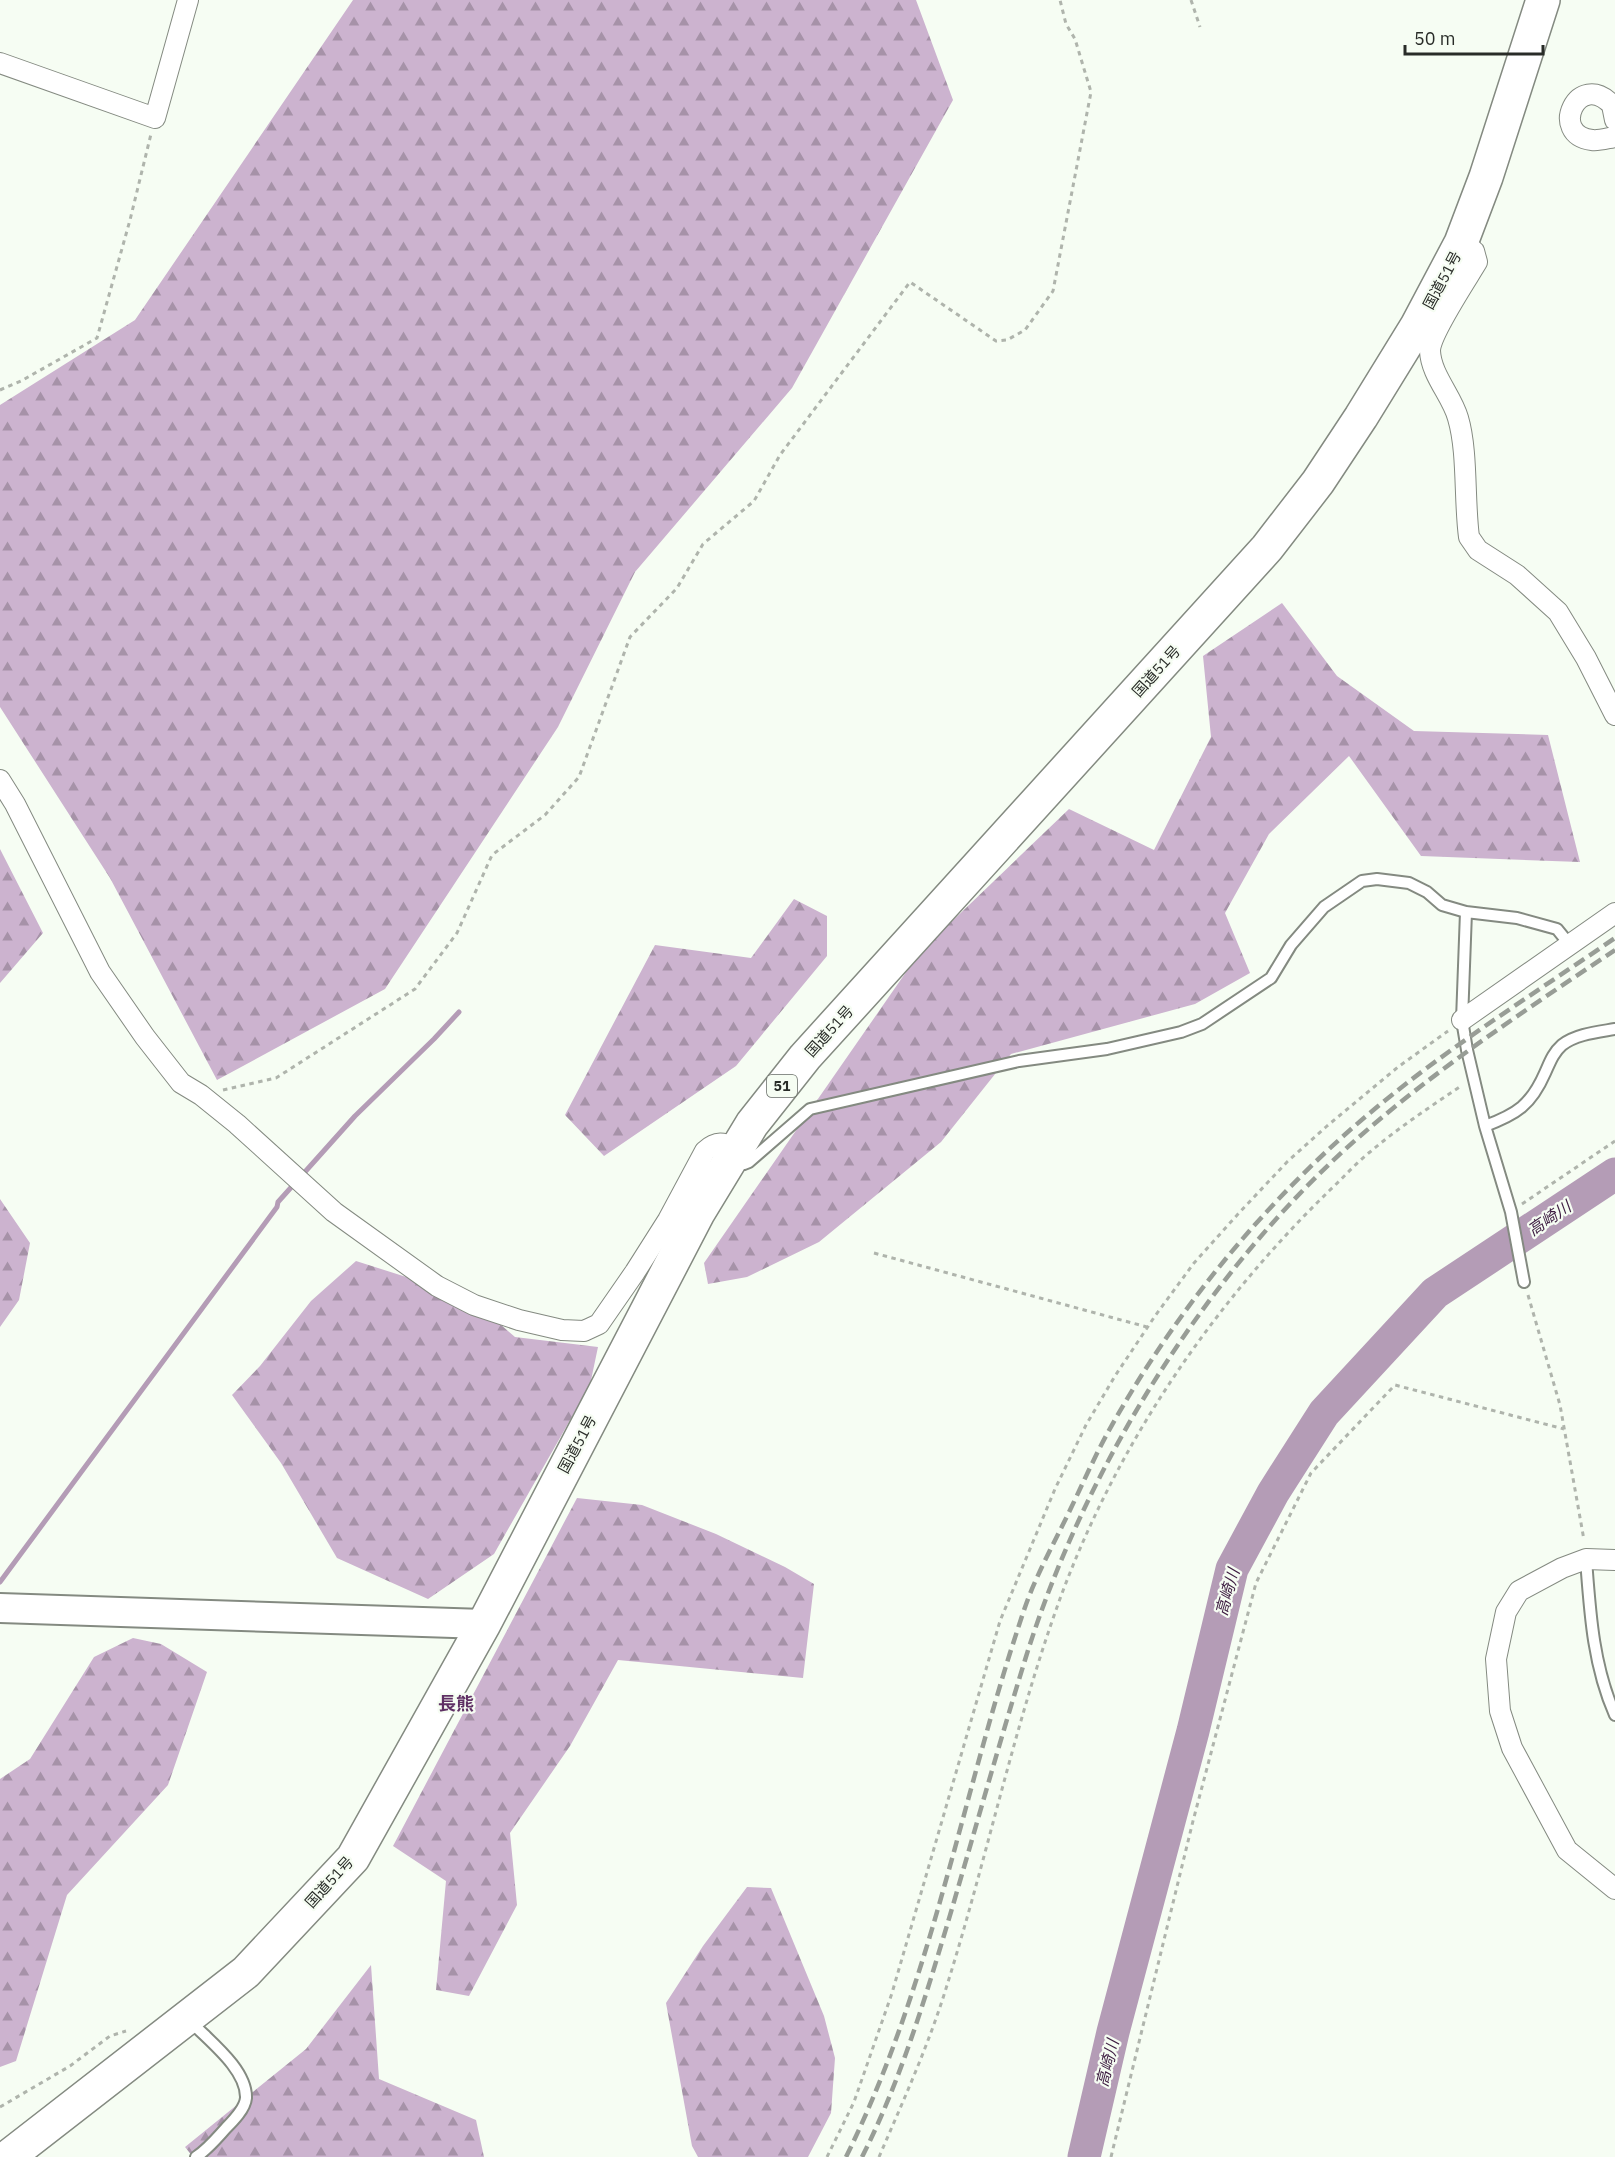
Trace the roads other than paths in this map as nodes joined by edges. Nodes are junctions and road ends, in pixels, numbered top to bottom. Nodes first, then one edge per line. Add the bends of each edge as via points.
1 (189, 0) edge
2 (1543, 0) edge
3 (0, 63) edge
4 (1615, 120) edge
5 (1615, 137) edge
6 (1461, 243) junction
7 (1615, 716) edge
8 (0, 780) edge
9 (1466, 912) junction
10 (1615, 913) edge
11 (1570, 945) junction
12 (1462, 1020) junction
13 (1615, 1029) edge
14 (1485, 1126) junction
15 (735, 1153) junction
16 (1524, 1282) road end
17 (1586, 1559) junction
18 (1615, 1560) edge
19 (0, 1608) edge
20 (484, 1624) junction
21 (1615, 1715) edge
22 (1615, 1889) edge
23 (187, 2018) junction
24 (8, 2157) edge
25 (196, 2157) edge

1 - 3 street via 155,118
2 - 6 highway, 国道51号 / 51
4 - 5 street via 1612,105 1599,95 1586,95 1577,100 1569,121 1578,135 1592,140
6 - 7 street via 1474,251 1477,262 1439,325 1430,350 1458,416 1469,537 1478,550 1517,575 1558,612
6 - 15 highway, 国道51号 / 51 via 1417,326 1361,417 1267,548 805,1057
8 - 15 street via 100,972 181,1083 237,1124 334,1212 437,1286 474,1305 562,1330 584,1331 599,1324 668,1220 705,1151 721,1142
9 - 11 lane via 1517,918 1557,929
9 - 12 lane
9 - 15 lane via 1442,905 1409,883 1362,881 1324,907 1291,945 1270,978 1202,1024 1107,1049 1019,1061 823,1105 810,1109 749,1162 744,1164
10 - 11 street
11 - 12 street
12 - 14 lane
13 - 14 lane via 1563,1044 1552,1055 1529,1102
14 - 16 lane via 1511,1212
15 - 20 highway, 国道51号 / 51 via 698,1213
17 - 18 street
17 - 21 lane via 1598,1670
17 - 22 street via 1520,1591 1506,1612 1496,1659 1500,1711 1512,1748 1567,1850
19 - 20 street
20 - 23 highway, 国道51号 / 51 via 353,1858 246,1972
23 - 24 highway, 国道51号 / 51
23 - 25 lane via 233,2063 246,2099 231,2123

